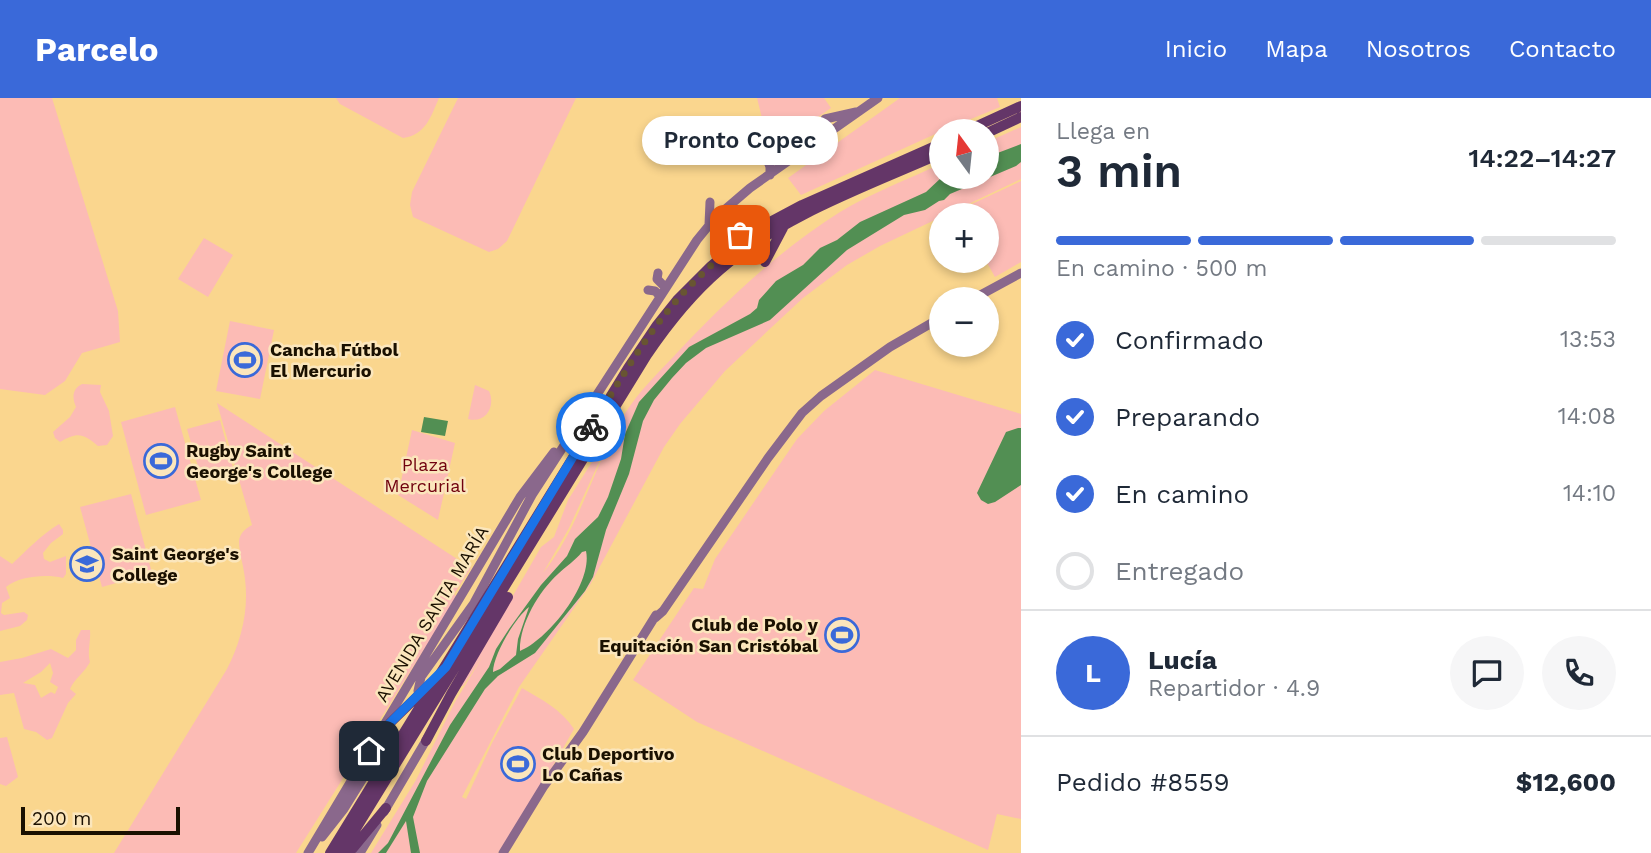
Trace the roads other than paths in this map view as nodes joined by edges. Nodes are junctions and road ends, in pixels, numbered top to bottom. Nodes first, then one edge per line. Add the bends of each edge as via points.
1 (878, 98) edge
2 (1021, 106) edge
3 (861, 110) junction
4 (1021, 117) edge
5 (825, 119) dead end
6 (993, 119) edge
7 (999, 127) edge
8 (929, 149) edge
9 (767, 159) dead end
10 (929, 159) edge
11 (770, 175) junction
12 (710, 202) dead end
13 (765, 213) dead end
14 (784, 214) junction
15 (709, 225) junction
16 (746, 226) dead end
17 (784, 226) junction
18 (731, 248) junction
19 (765, 262) dead end
20 (658, 273) dead end
21 (1021, 273) edge
22 (665, 287) junction
23 (995, 287) edge
24 (648, 290) dead end
25 (660, 296) junction
26 (929, 324) edge
27 (647, 371) dead end
28 (620, 401) junction
29 (572, 433) junction
30 (532, 546) junction
31 (495, 564) junction
32 (480, 565) junction
33 (483, 586) junction
34 (461, 597) junction
35 (474, 604) junction
36 (446, 667) junction
37 (418, 691) dead end
38 (431, 723) dead end
39 (396, 734) dead end
40 (426, 741) junction
41 (413, 747) dead end
42 (369, 751) junction
43 (411, 766) junction
44 (548, 783) junction
45 (386, 808) junction
46 (309, 853) edge
47 (330, 853) edge
48 (341, 853) edge
49 (349, 853) edge
50 (360, 853) edge
51 (503, 853) edge
52 (509, 853) edge

1 - 3 main road, AVENIDA SANTA MARÍA
2 - 6 highway
3 - 5 main road
3 - 11 main road, AVENIDA SANTA MARÍA
4 - 7 highway
8 - 14 highway
9 - 11 main road
10 - 17 highway
11 - 15 main road, AVENIDA SANTA MARÍA
12 - 15 main road
13 - 14 highway
14 - 18 highway
15 - 22 main road, AVENIDA SANTA MARÍA
16 - 18 highway
17 - 19 highway
17 - 28 highway via 704,284 657,340
18 - 36 highway via 686,290 649,336
20 - 22 main road via 657,279
21 - 23 main road
22 - 25 main road, AVENIDA SANTA MARÍA
24 - 25 main road
25 - 29 main road, AVENIDA SANTA MARÍA
26 - 44 main road via 808,407 786,433 668,596
27 - 28 highway
28 - 30 highway
29 - 31 main road, AVENIDA SANTA MARÍA
29 - 32 main road, AVENIDA SANTA MARÍA via 520,497
30 - 40 highway
30 - 48 highway
31 - 32 main road
31 - 33 main road, AVENIDA SANTA MARÍA
32 - 33 main road
32 - 34 main road, AVENIDA SANTA MARÍA
33 - 35 main road, AVENIDA SANTA MARÍA
34 - 35 main road
34 - 42 main road, AVENIDA SANTA MARÍA
35 - 37 main road, AVENIDA SANTA MARÍA via 424,673
36 - 42 highway
36 - 47 highway
38 - 40 main road
39 - 46 main road via 386,741 344,809
40 - 43 main road
41 - 43 main road
42 - 46 main road, AVENIDA SANTA MARÍA
43 - 45 main road
44 - 51 main road
44 - 52 main road
45 - 49 highway
45 - 50 main road

